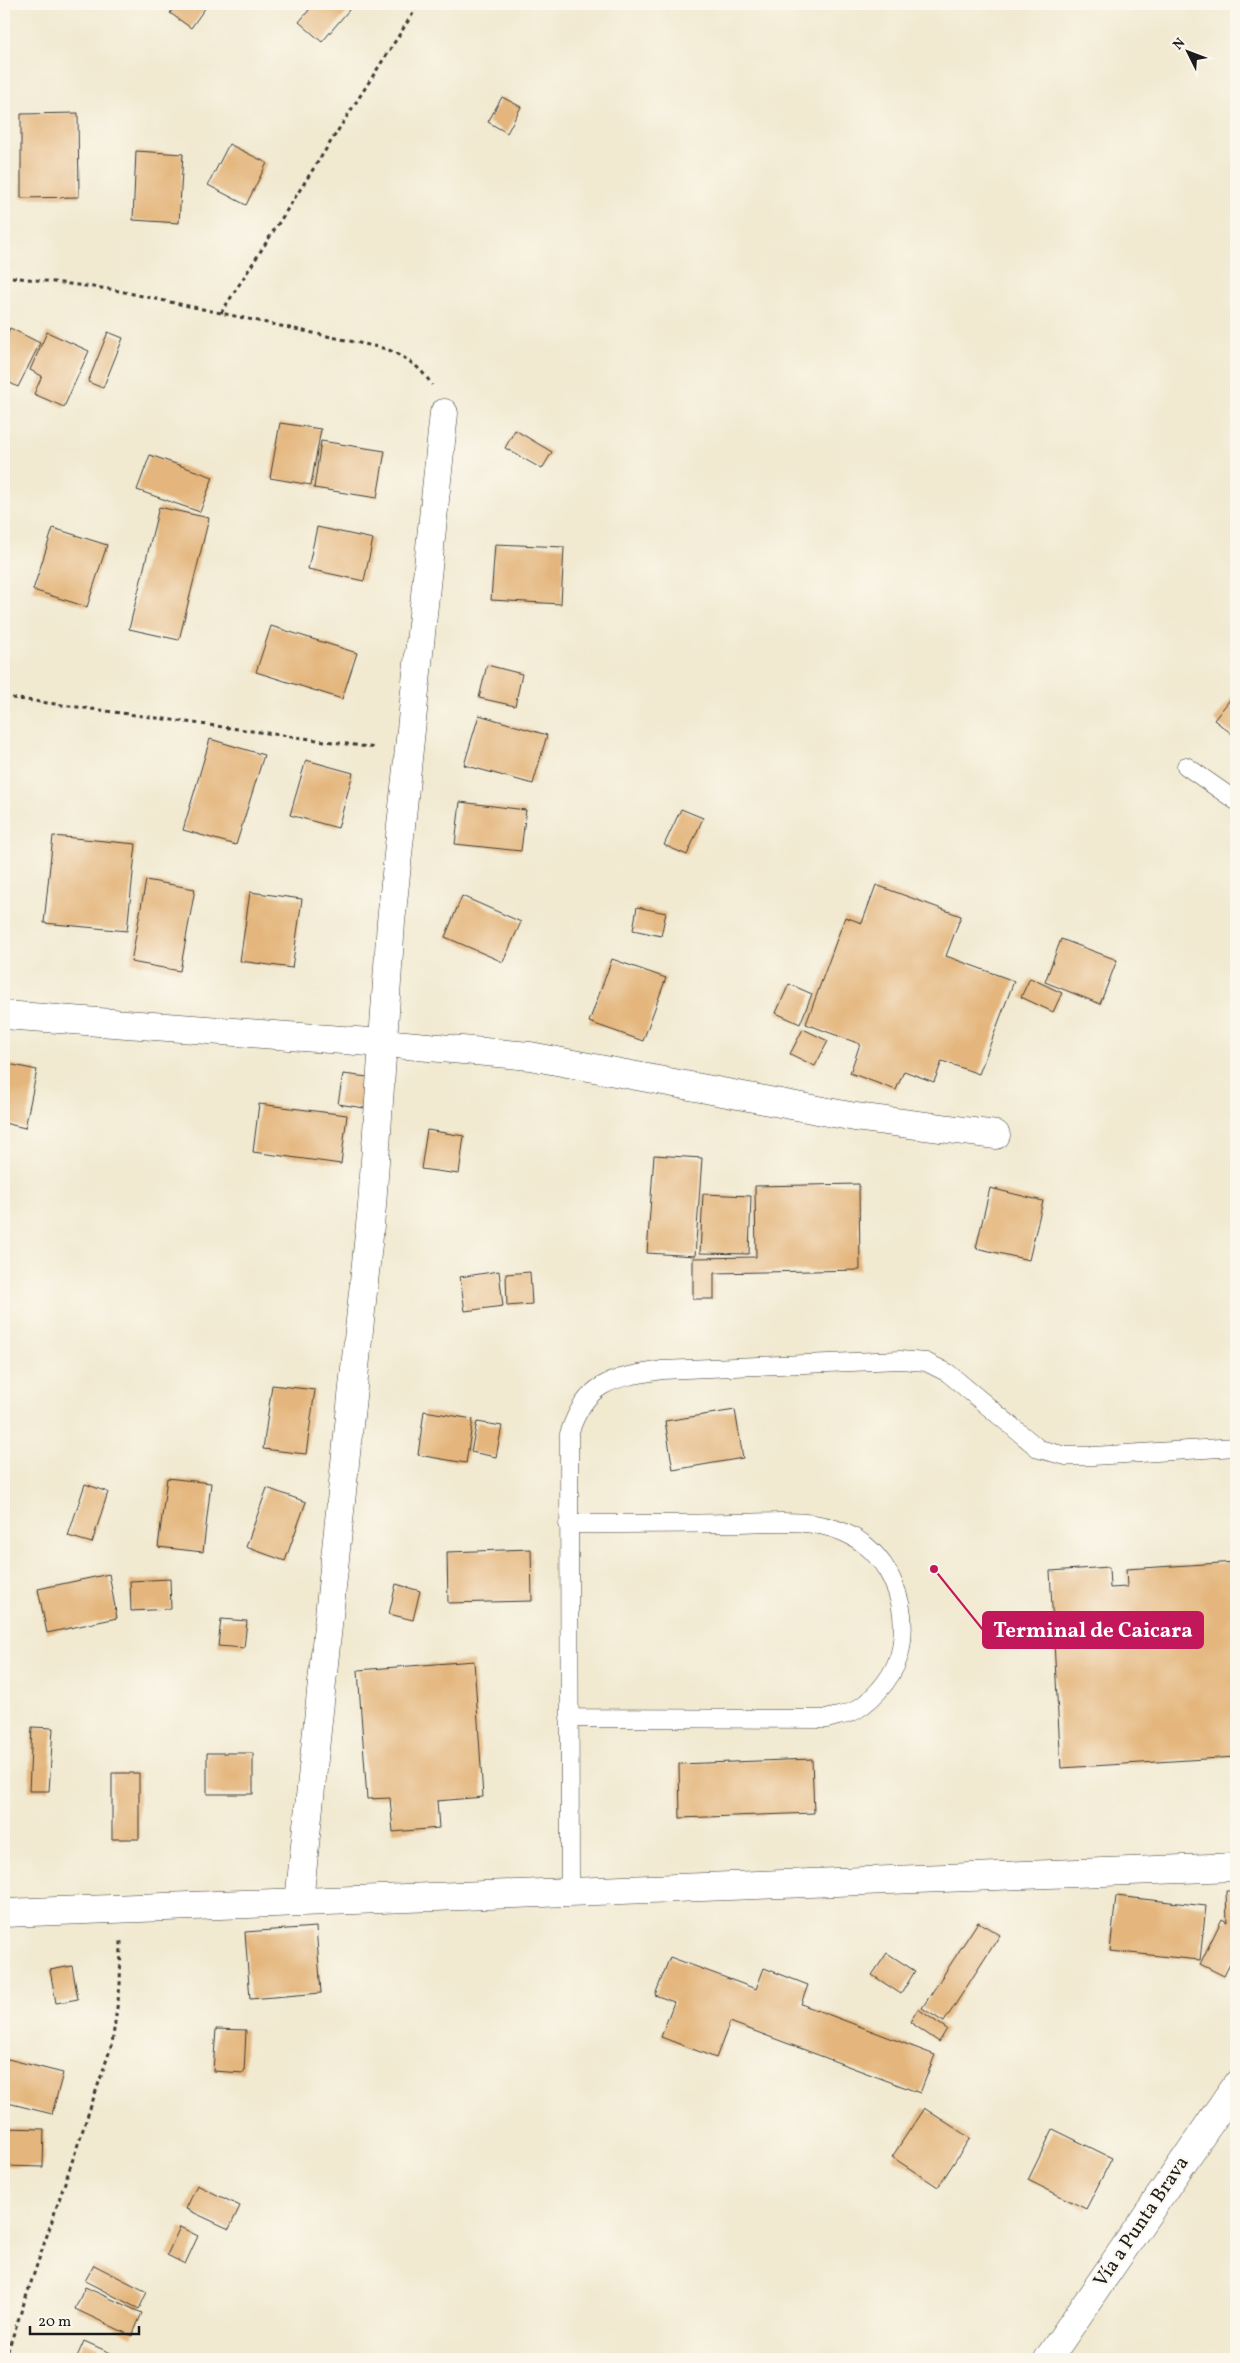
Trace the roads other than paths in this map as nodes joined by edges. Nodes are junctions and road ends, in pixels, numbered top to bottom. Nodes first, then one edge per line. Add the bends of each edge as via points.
1 (444, 413) road end
2 (1186, 766) dead end
3 (1236, 801) edge
4 (4, 1015) edge
5 (384, 1043) junction
6 (996, 1135) dead end
7 (1236, 1447) edge
8 (568, 1524) junction
9 (569, 1718) junction
10 (1236, 1867) edge
11 (570, 1892) junction
12 (299, 1902) junction
13 (4, 1913) edge
14 (1236, 2085) edge
15 (1048, 2359) edge

1 - 5 street via 391,922
2 - 3 lane
4 - 5 street
5 - 6 street via 530,1056 855,1116
5 - 12 street via 372,1206
7 - 8 lane via 1093,1456 1066,1456 1039,1449 970,1389 926,1362 900,1360 662,1370 606,1382 589,1396 576,1414 569,1434
8 - 9 lane
8 - 9 lane via 816,1524 843,1532 867,1547 885,1566 897,1589 904,1631 900,1656 888,1680 855,1711 827,1719
9 - 11 lane
10 - 11 street
11 - 12 street
12 - 13 street
14 - 15 street, Vía a Punta Brava

